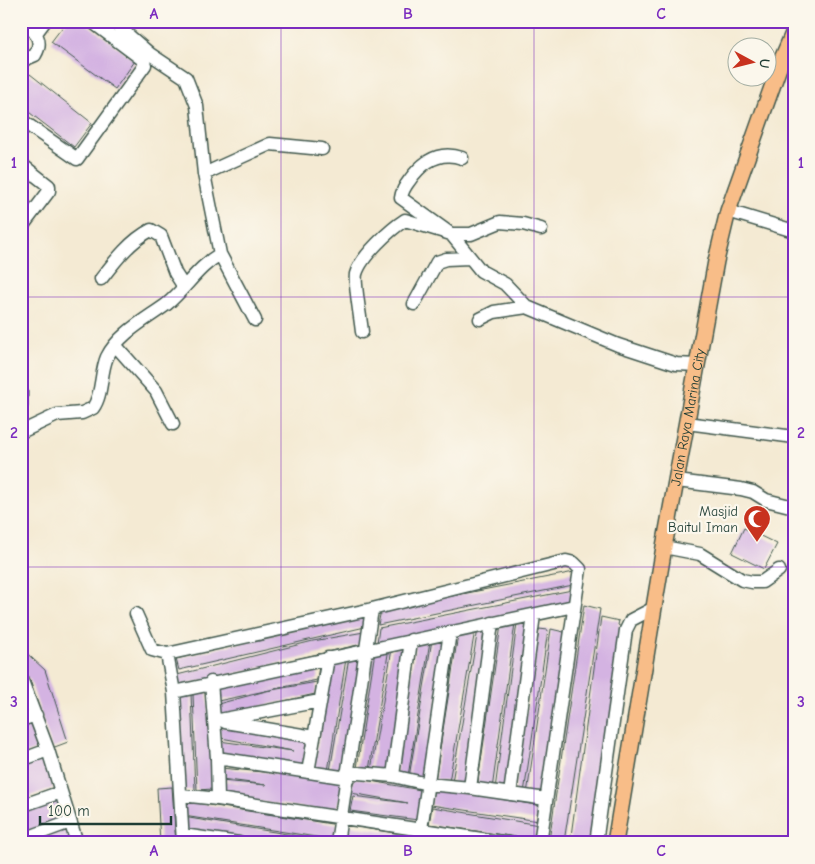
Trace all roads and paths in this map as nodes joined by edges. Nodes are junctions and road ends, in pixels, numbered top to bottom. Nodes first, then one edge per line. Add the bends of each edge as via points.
1 (45, 21) edge
2 (91, 21) edge
3 (112, 21) edge
4 (29, 27) edge
5 (794, 31) edge
6 (21, 61) edge
7 (21, 120) edge
8 (322, 149) dead end
9 (462, 158) dead end
10 (21, 164) edge
11 (204, 174) junction
12 (728, 211) junction
13 (21, 228) edge
14 (541, 230) dead end
15 (794, 231) edge
16 (451, 234) junction
17 (220, 254) junction
18 (469, 258) junction
19 (102, 279) dead end
20 (184, 287) junction
21 (414, 304) dead end
22 (527, 307) junction
23 (480, 318) dead end
24 (255, 320) dead end
25 (362, 332) dead end
26 (116, 346) junction
27 (696, 365) junction
28 (21, 391) edge
29 (21, 406) edge
30 (687, 423) junction
31 (173, 424) dead end
32 (21, 432) edge
33 (794, 437) edge
34 (678, 481) junction
35 (794, 507) edge
36 (664, 547) junction
37 (779, 570) dead end
38 (574, 606) junction
39 (654, 608) junction
40 (372, 609) junction
41 (136, 614) dead end
42 (534, 615) junction
43 (492, 623) junction
44 (450, 632) junction
45 (411, 640) junction
46 (366, 650) junction
47 (167, 654) junction
48 (328, 658) junction
49 (22, 679) edge
50 (211, 682) junction
51 (174, 692) junction
52 (320, 701) junction
53 (36, 715) junction
54 (21, 720) edge
55 (215, 721) junction
56 (314, 737) junction
57 (48, 750) junction
58 (218, 758) junction
59 (21, 760) edge
60 (308, 772) junction
61 (348, 775) junction
62 (393, 776) junction
63 (428, 784) junction
64 (470, 788) junction
65 (61, 792) junction
66 (510, 794) junction
67 (180, 795) junction
68 (218, 798) junction
69 (546, 800) junction
70 (21, 806) edge
71 (340, 818) junction
72 (70, 822) junction
73 (420, 836) edge
74 (183, 839) edge
75 (21, 840) edge
76 (77, 843) edge
77 (239, 843) edge
78 (337, 843) edge
79 (508, 843) edge
80 (540, 843) edge
81 (596, 843) edge
82 (615, 843) edge

1 - 4 street
2 - 7 street via 143,60 145,65 77,159
3 - 11 street via 150,54 186,78 197,106
4 - 6 street via 39,44 38,50 30,59
5 - 12 main road, Jalan Raya Marina City
8 - 11 street via 270,144
9 - 16 street via 439,156 425,162 402,193 404,201
10 - 13 street via 49,186 49,191
11 - 17 street
12 - 15 street
12 - 27 main road, Jalan Raya Marina City
14 - 16 street via 500,222 471,234
16 - 18 street
16 - 25 street via 406,220 377,245 356,275
17 - 20 street via 207,262
17 - 24 street
18 - 21 street via 437,262
18 - 22 street via 481,272 505,284
19 - 20 street via 142,234 154,231 161,236
20 - 26 street
22 - 23 street via 494,312
22 - 27 street via 618,345 676,364
26 - 31 street via 156,391
26 - 32 street via 108,357 93,408 88,412 57,415
27 - 30 main road, Jalan Raya Marina City
28 - 29 street
30 - 33 street
30 - 34 main road, Jalan Raya Marina City
34 - 35 street via 753,492 766,500
34 - 36 main road, Jalan Raya Marina City
36 - 37 street via 700,554 742,580 762,582
36 - 39 main road, Jalan Raya Marina City
38 - 40 street via 580,569 566,561
38 - 42 street
38 - 69 street
39 - 81 street via 631,620 626,630
39 - 82 main road, Jalan Raya Marina City
40 - 46 street
40 - 47 street
41 - 47 street via 152,650
42 - 43 street
42 - 66 street
43 - 44 street
43 - 64 street
44 - 45 street
44 - 63 street
45 - 46 street
45 - 62 street
46 - 48 street
46 - 61 street
47 - 51 street
48 - 50 street
48 - 52 street
49 - 53 street
50 - 51 street
50 - 55 street
51 - 67 street
52 - 55 street
52 - 56 street
53 - 54 street
53 - 57 street
55 - 56 street
55 - 58 street
56 - 60 street
57 - 59 street
57 - 65 street
58 - 60 street
58 - 68 street
60 - 61 street
61 - 62 street
61 - 71 street
62 - 63 street
63 - 64 street
63 - 73 street
64 - 66 street
65 - 70 street
65 - 72 street
66 - 69 street
67 - 68 street
67 - 74 street
68 - 71 street
69 - 80 street
71 - 73 street
71 - 78 street
72 - 75 street
72 - 76 street
73 - 79 street
74 - 77 street

